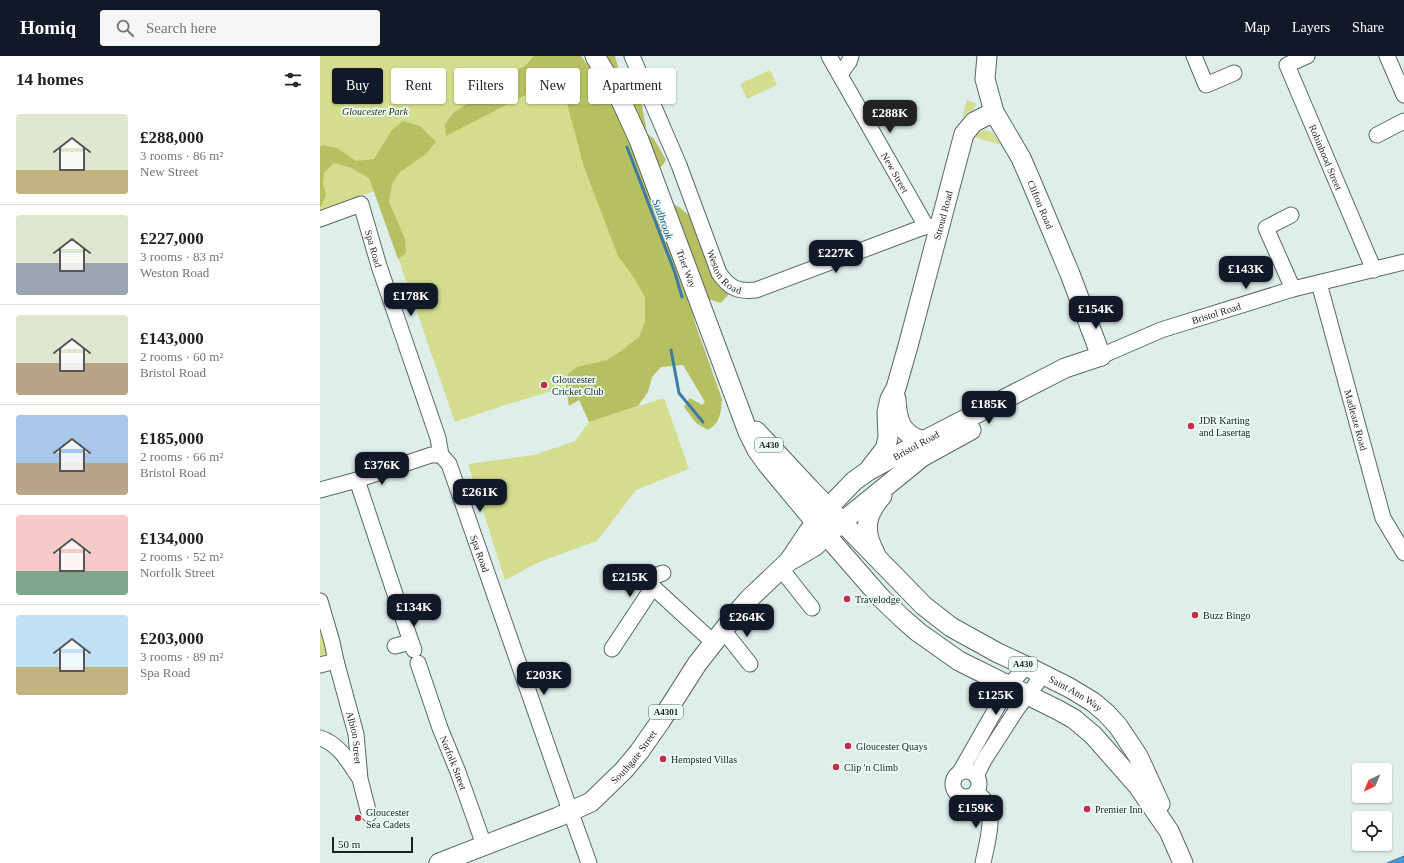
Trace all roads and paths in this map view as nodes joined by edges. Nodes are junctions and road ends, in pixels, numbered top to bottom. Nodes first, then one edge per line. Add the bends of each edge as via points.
1 (595, 56) edge
2 (632, 56) edge
3 (829, 56) edge
4 (851, 56) edge
5 (988, 56) edge
6 (1194, 56) edge
7 (1308, 56) edge
8 (1387, 56) edge
9 (1234, 73) dead end
10 (840, 74) junction
11 (1404, 95) edge
12 (994, 112) junction
13 (1404, 121) edge
14 (1377, 134) dead end
15 (1291, 215) dead end
16 (320, 219) edge
17 (932, 227) junction
18 (1404, 262) edge
19 (1374, 270) junction
20 (1319, 283) junction
21 (1293, 289) junction
22 (1091, 362) junction
23 (896, 388) junction
24 (743, 418) junction
25 (920, 453) junction
26 (441, 455) junction
27 (796, 473) junction
28 (861, 476) junction
29 (357, 480) junction
30 (320, 490) edge
31 (835, 515) junction
32 (821, 529) junction
33 (1404, 553) edge
34 (785, 565) junction
35 (883, 565) junction
36 (663, 573) dead end
37 (653, 587) junction
38 (320, 601) edge
39 (812, 608) dead end
40 (718, 636) junction
41 (395, 646) dead end
42 (612, 649) dead end
43 (414, 652) junction
44 (336, 661) junction
45 (750, 664) dead end
46 (320, 665) edge
47 (1027, 680) junction
48 (320, 738) edge
49 (960, 772) junction
50 (976, 776) junction
51 (360, 779) junction
52 (976, 792) junction
53 (571, 812) junction
54 (369, 814) dead end
55 (1169, 831) junction
56 (484, 845) junction
57 (439, 863) edge
58 (590, 863) edge
59 (983, 863) edge
60 (1183, 863) edge

1 - 24 main road, Trier Way / A430 via 618,94 639,140
2 - 17 street, Weston Road via 679,165 719,273 738,290 756,290
3 - 10 street, New Street
4 - 10 street
5 - 12 main road via 985,79
6 - 9 street via 1206,85
7 - 19 street, Robinhood Street via 1287,65
8 - 11 street
10 - 17 street, New Street
12 - 17 main road, Stroud Road via 974,122 964,134
12 - 22 main road, Clifton Road via 1021,158 1079,300 1080,323
13 - 14 street
15 - 21 street via 1266,228
16 - 26 street, Spa Road via 361,204 379,266 438,438
17 - 23 main road, Stroud Road
18 - 19 street, Bristol Road
19 - 20 street, Bristol Road
20 - 21 street, Bristol Road
20 - 33 street, Madleaze Road via 1383,518
21 - 22 street, Bristol Road via 1161,330
22 - 25 main road, Bristol Road via 1075,377
23 - 25 main road, Stroud Road via 901,426 913,436
23 - 28 main road, Stroud Road via 887,412 888,438 885,449
24 - 27 main road, Trier Way / A430
24 - 32 main road, Trier Way / A430 via 757,450
25 - 28 main road, Bristol Road
25 - 31 main road via 881,477
25 - 35 main road via 905,474 881,496 869,514 869,539
26 - 29 street via 431,455
26 - 53 street, Spa Road via 449,464
27 - 28 main road via 824,488 833,489 845,487
27 - 31 main road, Trier Way / A430
28 - 31 main road, Bristol Road
29 - 30 street
29 - 43 street, Norfolk Street
31 - 32 main road, Southgate Street / A4301
31 - 35 main road, Saint Ann Way / A430
32 - 34 main road, Southgate Street / A4301 via 815,546
32 - 47 main road, Saint Ann Way / A430 via 881,598 918,632 959,660
34 - 39 street
34 - 40 main road, Southgate Street / A4301 via 749,599
35 - 47 main road, Saint Ann Way / A430 via 924,606 951,627 993,650
36 - 37 street via 650,578
37 - 40 street
37 - 42 street
38 - 44 street, Albion Street
40 - 45 street
40 - 53 main road, Southgate Street / A4301 via 624,770 591,802
41 - 43 street
43 - 56 street, Norfolk Street via 429,680 445,741
44 - 46 street
44 - 51 street, Albion Street via 356,734
47 - 49 street
47 - 50 street
47 - 55 main road, Saint Ann Way / A430 via 1093,735 1138,786
47 - 55 main road, Saint Ann Way / A430 via 1070,688 1093,702 1118,726 1143,766
48 - 51 street via 339,750
49 - 50 street via 969,771
49 - 52 street via 952,781 957,794 965,797
50 - 52 street via 979,783
51 - 54 street, Albion Street
52 - 59 street via 986,802 990,815
53 - 56 main road, Southgate Street / A4301
53 - 58 street, Spa Road
55 - 60 main road, Saint Ann Way / A430
56 - 57 main road, Southgate Street / A4301

